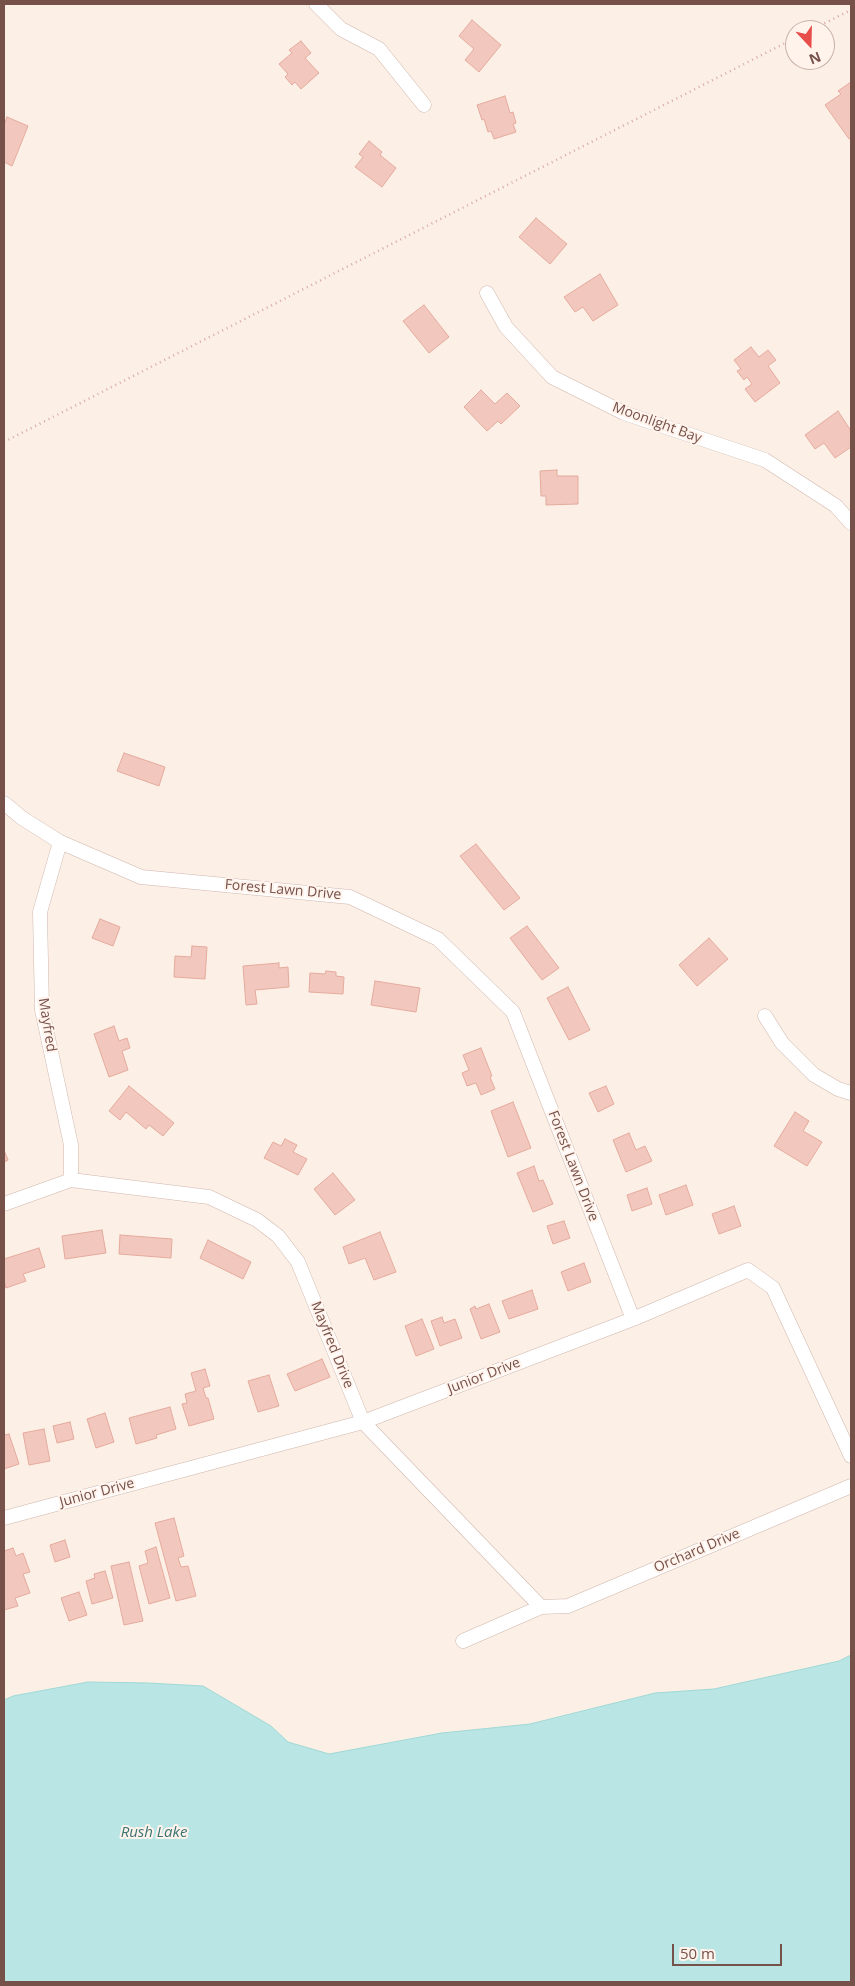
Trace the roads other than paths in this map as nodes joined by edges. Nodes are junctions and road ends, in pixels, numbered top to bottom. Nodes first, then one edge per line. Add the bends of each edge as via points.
1 (316, 4) edge
2 (424, 105) dead end
3 (487, 293) dead end
4 (851, 523) edge
5 (4, 804) edge
6 (60, 842) junction
7 (765, 1016) dead end
8 (851, 1093) edge
9 (71, 1180) junction
10 (4, 1204) edge
11 (633, 1319) junction
12 (363, 1422) junction
13 (851, 1456) edge
14 (851, 1486) edge
15 (4, 1518) edge
16 (541, 1607) junction
17 (463, 1641) dead end

1 - 2 street via 341,29 379,49
3 - 4 street, Moonlight Bay via 506,327 552,377 624,413 765,460 836,506
5 - 6 street, Forest Lawn Drive
6 - 9 street, Mayfred via 40,912 42,1010 71,1145
6 - 11 street, Forest Lawn Drive via 142,877 350,897 438,939 513,1012
7 - 8 street via 782,1043 814,1074
9 - 10 street
9 - 12 street, Mayfred Drive via 209,1197 257,1220 278,1236 298,1262
11 - 12 street, Junior Drive
11 - 13 street, Junior Drive via 748,1270 773,1288
12 - 15 street, Junior Drive
12 - 16 street, Mayfred Drive
14 - 16 street, Orchard Drive via 568,1606
16 - 17 street

